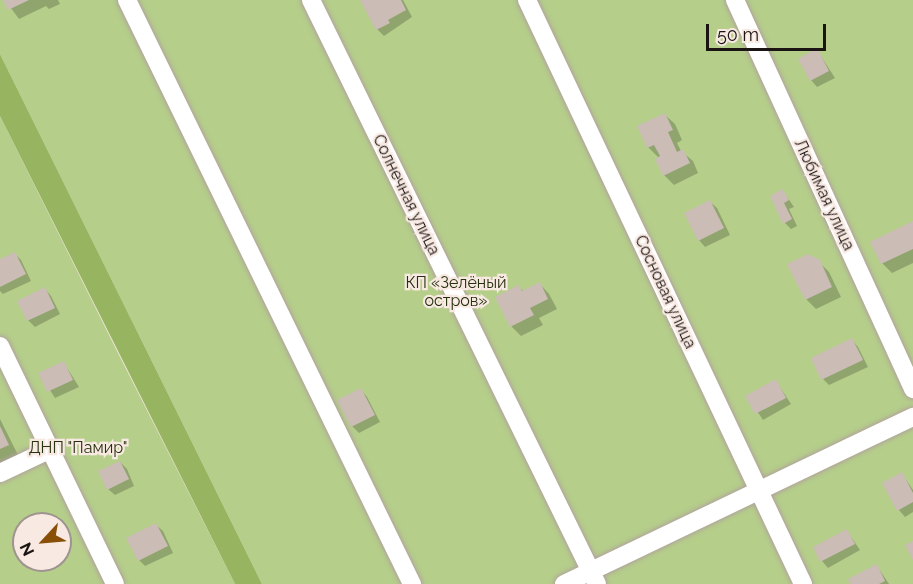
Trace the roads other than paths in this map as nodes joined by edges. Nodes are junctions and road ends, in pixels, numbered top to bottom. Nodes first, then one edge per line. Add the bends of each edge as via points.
1 (127, 0) edge
2 (311, 0) edge
3 (528, 0) edge
4 (735, 0) edge
5 (0, 346) edge
6 (913, 389) edge
7 (913, 417) edge
8 (51, 449) junction
9 (0, 473) edge
10 (760, 492) junction
11 (594, 578) edge
12 (115, 584) edge
13 (412, 584) edge
14 (564, 584) edge
15 (803, 584) edge

1 - 13 street
2 - 11 street, Солнечная улица
3 - 10 street, Сосновая улица
4 - 6 street, Любимая улица
5 - 8 street
7 - 10 street
8 - 9 street
8 - 12 street
10 - 11 street
10 - 15 street, Сосновая улица
11 - 14 street

